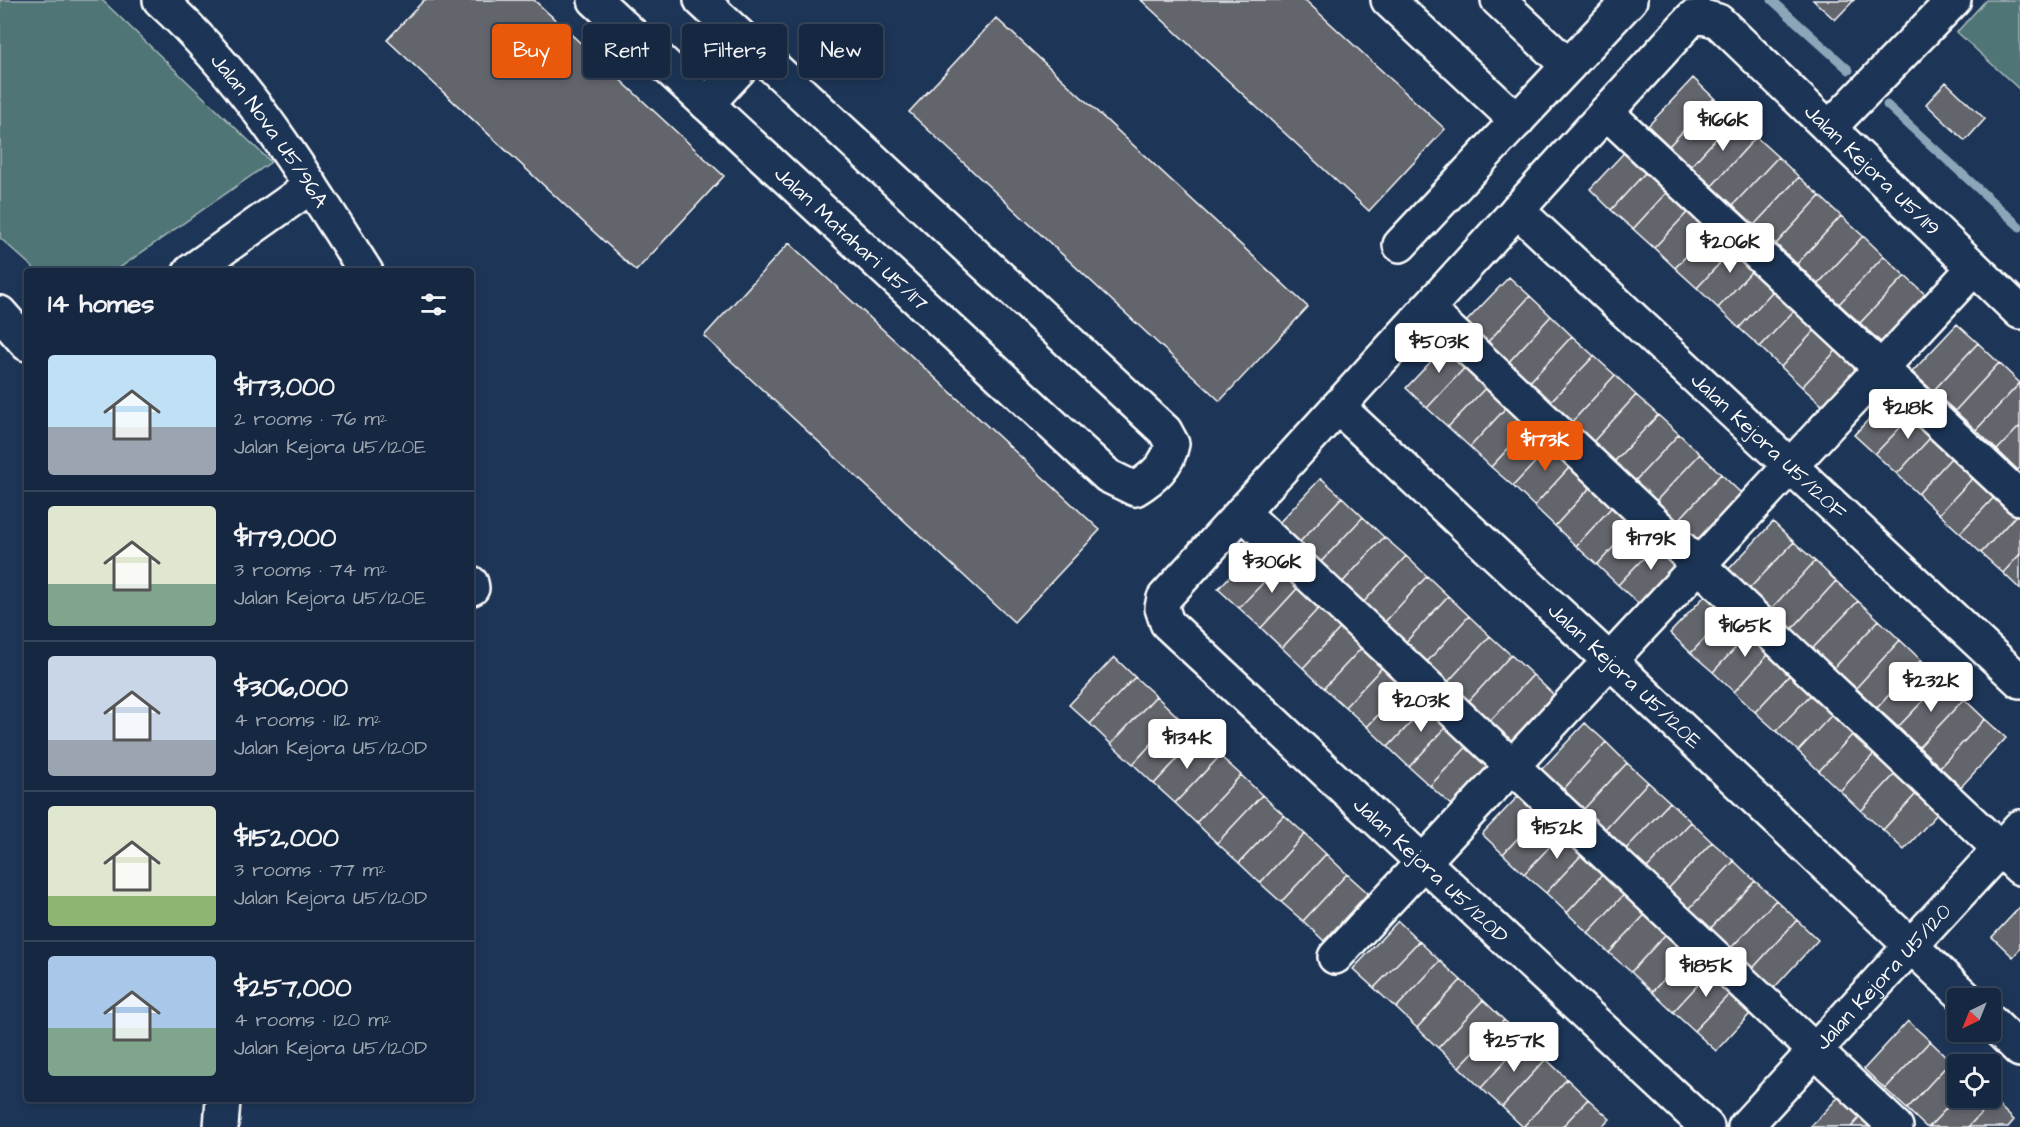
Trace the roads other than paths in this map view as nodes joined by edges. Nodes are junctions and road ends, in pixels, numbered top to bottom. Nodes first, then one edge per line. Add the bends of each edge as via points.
1 (160, 0) edge
2 (595, 0) edge
3 (701, 0) edge
4 (1388, 0) edge
5 (1498, 0) edge
6 (1630, 0) edge
7 (1954, 0) edge
8 (727, 24) edge
9 (1568, 66) junction
10 (731, 78) edge
11 (785, 78) edge
12 (707, 104) junction
13 (1606, 112) junction
14 (1517, 121) junction
15 (1829, 128) junction
16 (311, 186) junction
17 (1517, 210) junction
18 (1400, 245) dead end
19 (196, 268) edge
20 (363, 268) edge
21 (1974, 268) junction
22 (1427, 309) junction
23 (2020, 312) edge
24 (0, 313) edge
25 (24, 341) edge
26 (1881, 368) junction
27 (1338, 407) junction
28 (1790, 467) junction
29 (2020, 498) edge
30 (1242, 512) junction
31 (1698, 566) junction
32 (1610, 661) junction
33 (2020, 681) edge
34 (1512, 766) junction
35 (2013, 848) edge
36 (1423, 862) junction
37 (1911, 946) junction
38 (1335, 957) dead end
39 (1955, 988) edge
40 (2001, 1032) edge
41 (1815, 1050) junction
42 (2020, 1050) edge
43 (223, 1102) edge
44 (221, 1127) edge
45 (1707, 1127) edge
46 (1745, 1127) edge
47 (1896, 1127) edge

1 - 16 street, Jalan Nova U5/96A via 240,85
2 - 12 street, Jalan Matahari U5/117
3 - 8 street
4 - 14 street
5 - 9 street
6 - 9 street
7 - 15 street
9 - 14 street
10 - 12 street
11 - 12 street, Jalan Matahari U5/117 via 1165,431 1172,444 1170,455 1153,478 1135,489 1108,476
13 - 15 street, Jalan Kejora U5/119 via 1692,18 1703,17 1718,21
13 - 17 street
13 - 26 street
14 - 18 street
15 - 21 street, Jalan Kejora U5/119
16 - 19 street
16 - 20 street, Jalan Nova U5/96A
17 - 22 street
17 - 28 street, Jalan Kejora U5/120F
21 - 23 street, Jalan Kejora U5/119
21 - 26 street
22 - 27 street
22 - 31 street
24 - 25 street
26 - 28 street
26 - 29 street
27 - 30 street
27 - 32 street, Jalan Kejora U5/120E
28 - 31 street
28 - 33 street, Jalan Kejora U5/120F
30 - 34 street
30 - 36 street, Jalan Kejora U5/120D via 1164,598 1162,608 1167,623
31 - 32 street
31 - 35 street
32 - 34 street
32 - 37 street, Jalan Kejora U5/120E
34 - 36 street
34 - 41 street
35 - 37 street, Jalan Kejora U5/120
36 - 38 street
36 - 45 street, Jalan Kejora U5/120D
37 - 39 street, Jalan Kejora U5/120E
37 - 41 street, Jalan Kejora U5/120
40 - 42 street
41 - 46 street, Jalan Kejora U5/120
41 - 47 street
43 - 44 street

